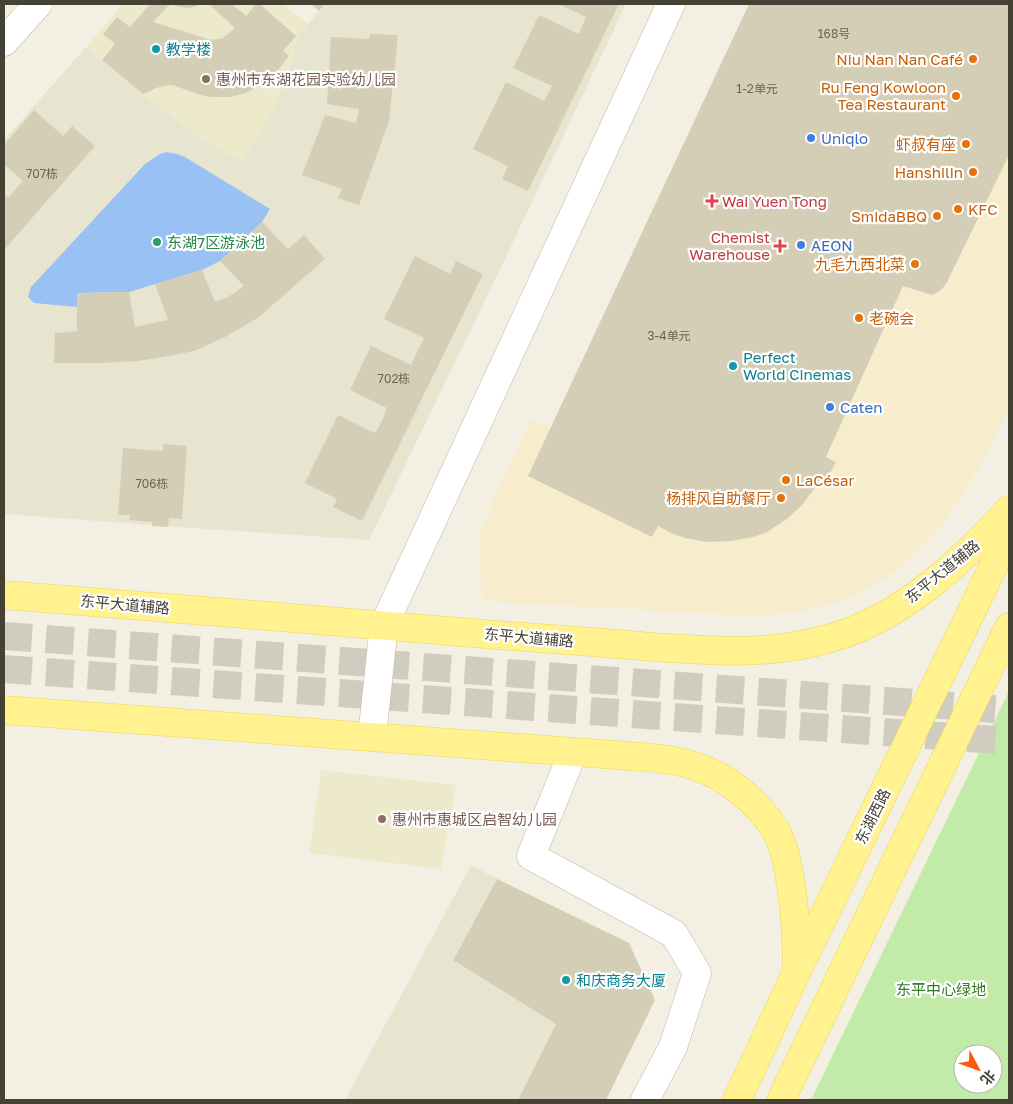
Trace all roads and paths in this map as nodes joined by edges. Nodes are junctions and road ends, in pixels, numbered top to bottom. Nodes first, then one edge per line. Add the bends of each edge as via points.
1 (38, 4) edge
2 (671, 4) edge
3 (4, 42) edge
4 (1009, 510) edge
5 (1001, 542) edge
6 (4, 595) edge
7 (384, 625) junction
8 (1009, 626) edge
9 (4, 710) edge
10 (372, 737) junction
11 (573, 752) junction
12 (796, 972) junction
13 (645, 1100) edge
14 (737, 1100) edge
15 (781, 1100) edge

1 - 3 street
2 - 7 street
4 - 5 main road, 东平大道辅路
5 - 7 main road, 东平大道辅路 via 864,625 841,635 795,647 714,651
5 - 12 main road, 东湖西路
6 - 7 main road, 东平大道辅路
7 - 10 street
8 - 15 main road
9 - 10 main road
10 - 11 main road
11 - 12 main road via 692,765 716,775 751,800 771,824 784,852 796,929
11 - 13 street via 531,856 674,934 697,973 673,1047
12 - 14 main road, 东湖西路

